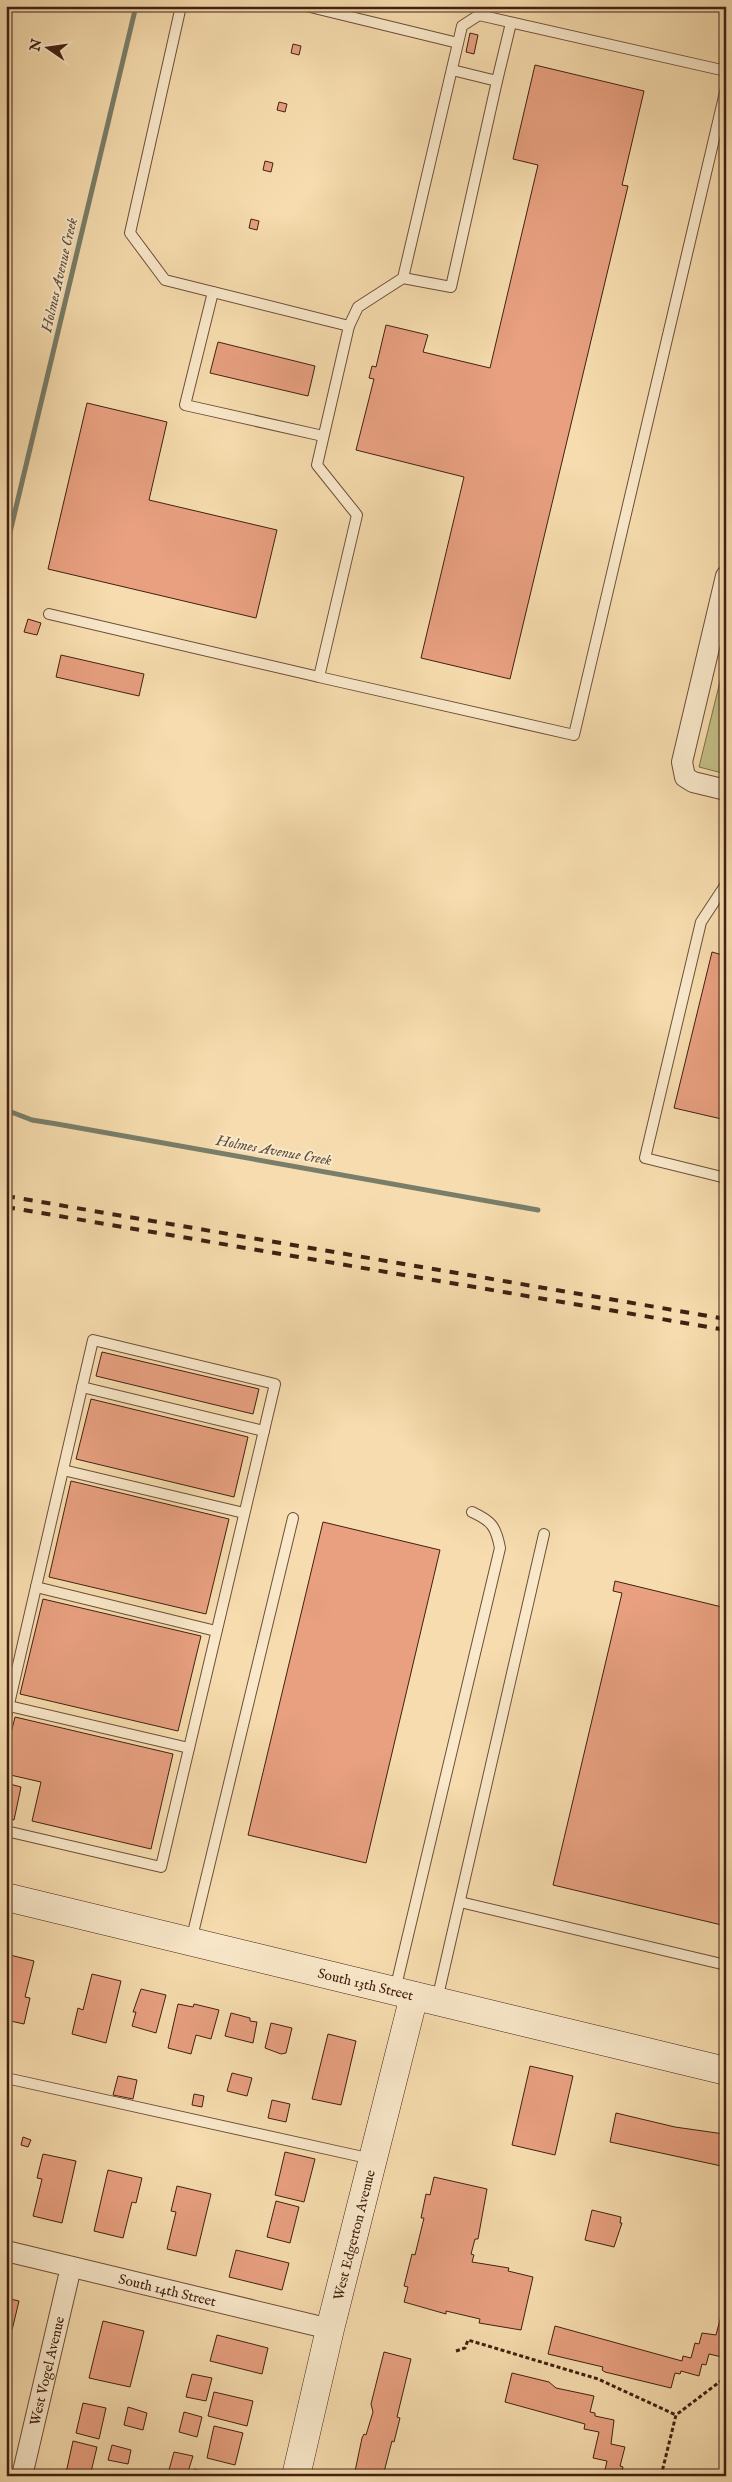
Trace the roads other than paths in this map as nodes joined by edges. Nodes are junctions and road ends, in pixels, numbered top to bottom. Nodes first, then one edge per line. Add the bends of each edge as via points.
1 (181, 6) edge
2 (306, 6) edge
3 (480, 11) edge
4 (511, 23) junction
5 (458, 43) junction
6 (452, 70) junction
7 (726, 71) edge
8 (497, 80) junction
9 (726, 88) edge
10 (403, 278) junction
11 (213, 292) junction
12 (349, 326) junction
13 (324, 436) junction
14 (726, 576) edge
15 (49, 614) dead end
16 (319, 677) junction
17 (726, 790) edge
18 (726, 884) edge
19 (726, 1178) edge
20 (82, 1387) junction
21 (264, 1431) junction
22 (63, 1470) junction
23 (472, 1512) dead end
24 (244, 1513) junction
25 (293, 1518) dead end
26 (544, 1534) dead end
27 (36, 1587) junction
28 (216, 1631) junction
29 (7, 1712) edge
30 (189, 1748) junction
31 (6, 1831) edge
32 (6, 1897) edge
33 (460, 1902) junction
34 (191, 1942) junction
35 (726, 1965) edge
36 (415, 1996) junction
37 (726, 2072) edge
38 (6, 2078) edge
39 (373, 2159) junction
40 (6, 2252) edge
41 (71, 2267) junction
42 (330, 2329) junction
43 (22, 2476) edge
44 (296, 2476) edge

1 - 11 lane via 130,233 165,280
2 - 5 lane
3 - 4 lane
3 - 5 lane via 462,26
4 - 7 lane
4 - 8 lane
5 - 6 lane
6 - 8 lane
6 - 10 lane
8 - 10 lane via 450,287
9 - 16 lane via 574,735
10 - 12 lane via 358,307
11 - 12 lane
11 - 13 lane via 185,405
12 - 13 lane
13 - 16 lane via 317,465 357,515
14 - 17 street via 682,762 685,777
15 - 16 lane
18 - 19 lane via 701,922 645,1158
20 - 21 lane
20 - 21 lane via 93,1340 275,1384
20 - 22 lane
21 - 24 lane
22 - 24 lane
22 - 27 lane
23 - 36 lane via 486,1518 497,1531 500,1548
24 - 28 lane
25 - 34 lane
26 - 33 lane
27 - 28 lane
27 - 29 lane
28 - 30 lane
29 - 30 lane
30 - 31 lane via 160,1867
32 - 34 street, South 13th Street
33 - 35 lane
33 - 36 lane
34 - 36 street, South 13th Street
36 - 37 street, South 13th Street
36 - 39 street, West Edgerton Avenue
38 - 39 lane
39 - 42 street, West Edgerton Avenue
40 - 41 street, South 14th Street
41 - 42 street, South 14th Street
41 - 43 street, West Vogel Avenue
42 - 44 street, West Edgerton Avenue

